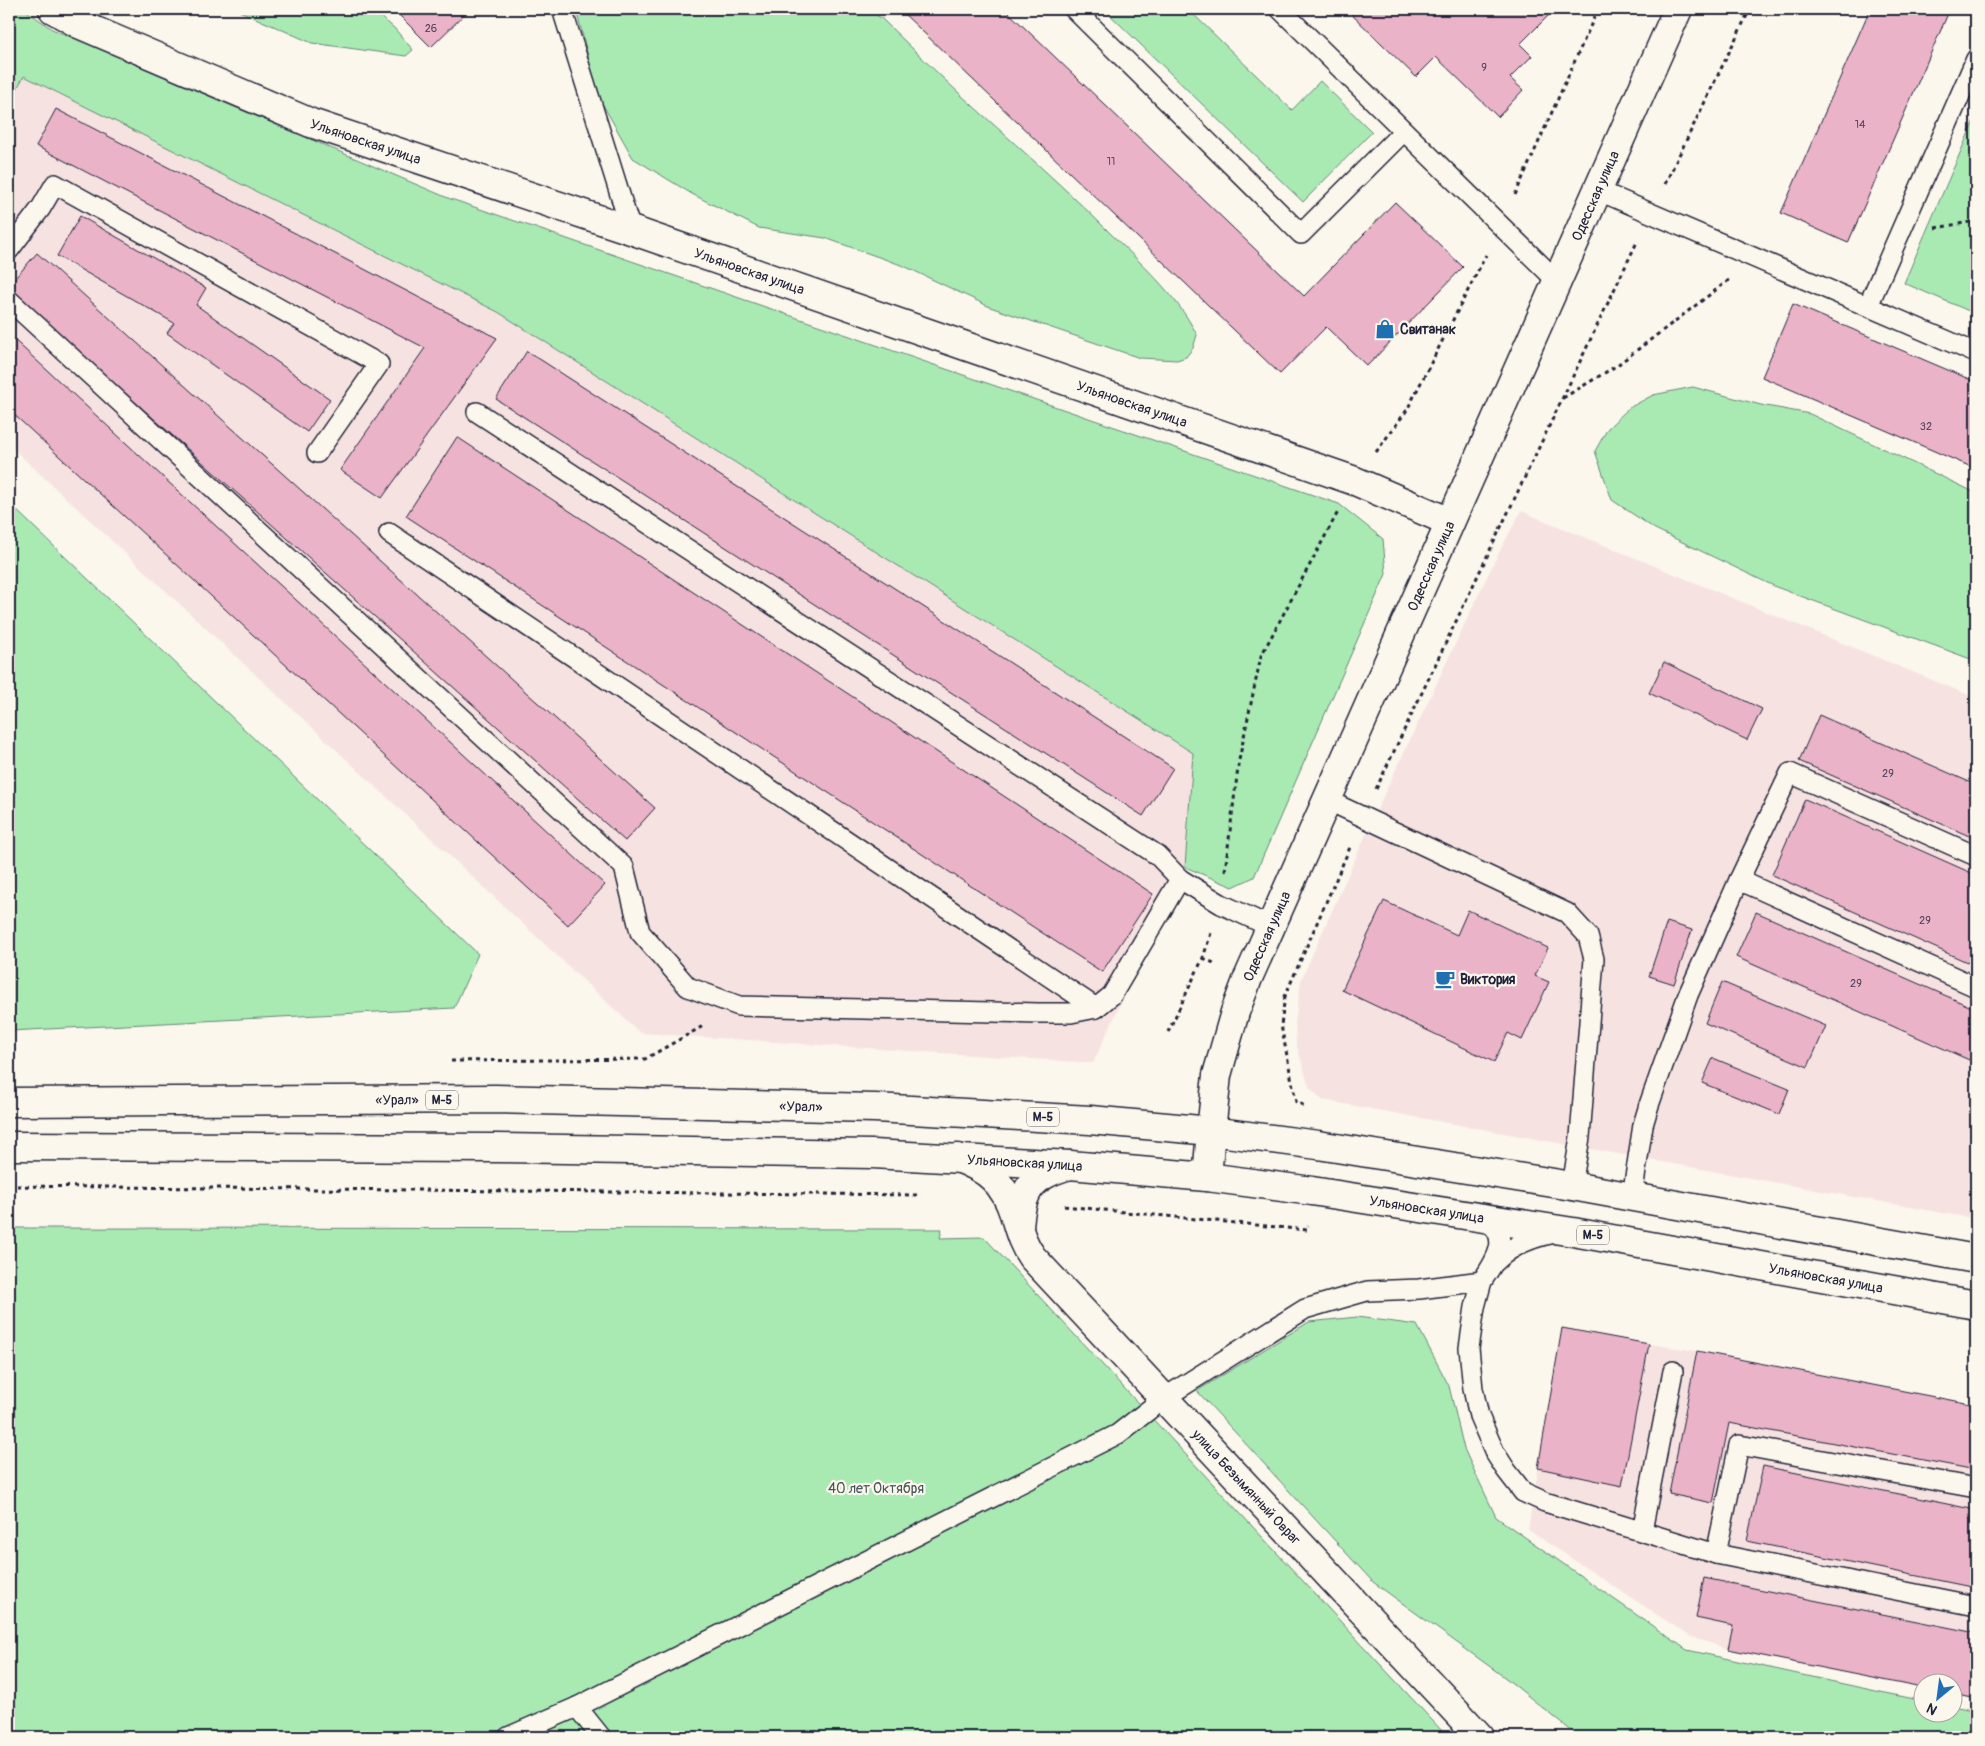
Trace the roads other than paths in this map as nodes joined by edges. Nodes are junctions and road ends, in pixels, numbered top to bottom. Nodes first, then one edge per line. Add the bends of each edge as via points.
1 (53, 9) edge
2 (562, 9) edge
3 (1074, 9) edge
4 (1280, 9) edge
5 (1678, 9) edge
6 (1976, 59) edge
7 (1404, 131) junction
8 (1597, 190) junction
9 (631, 230) junction
10 (9, 250) edge
11 (1557, 281) junction
12 (9, 300) edge
13 (1868, 306) junction
14 (1976, 353) edge
15 (477, 412) dead end
16 (317, 453) dead end
17 (1450, 522) junction
18 (389, 533) dead end
19 (1327, 800) junction
20 (1976, 856) edge
21 (1180, 879) junction
22 (1739, 880) junction
23 (1271, 927) junction
24 (1976, 987) edge
25 (1096, 1008) junction
26 (9, 1102) edge
27 (1211, 1132) junction
28 (9, 1146) edge
29 (958, 1158) junction
30 (1070, 1165) junction
31 (1207, 1177) junction
32 (1572, 1186) junction
33 (1632, 1197) junction
34 (1474, 1216) junction
35 (1019, 1232) junction
36 (1573, 1232) junction
37 (1976, 1259) edge
38 (1495, 1262) junction
39 (1482, 1281) junction
40 (1976, 1305) edge
41 (1673, 1371) dead end
42 (1164, 1398) junction
43 (1976, 1488) edge
44 (1642, 1531) junction
45 (1716, 1554) junction
46 (1976, 1606) edge
47 (577, 1707) junction
48 (508, 1737) edge
49 (601, 1737) edge
50 (1480, 1737) edge

1 - 9 main road, Ульяновская улица via 78,24 311,124
2 - 9 lane
3 - 7 lane via 1301,234
4 - 7 lane
5 - 8 main road, Одесская улица
6 - 13 lane
7 - 11 lane
8 - 11 main road, Одесская улица
8 - 13 lane
9 - 17 main road, Ульяновская улица via 1355,481
10 - 16 lane via 55,184 379,364
11 - 17 main road, Одесская улица
12 - 25 lane via 624,867 640,932 688,987 739,1006 1054,1013
13 - 14 lane
15 - 21 lane via 1157,855
17 - 19 main road, Одесская улица
18 - 25 lane
19 - 23 main road, Одесская улица
19 - 32 lane via 1567,913 1588,936 1594,959 1580,1137
20 - 22 lane via 1790,773
21 - 23 lane via 1221,904
21 - 25 lane via 1112,994
22 - 24 lane
22 - 33 lane via 1688,995 1649,1105
23 - 27 main road, Одесская улица via 1235,1012 1217,1074
26 - 27 main road, «Урал» / М-5 via 496,1099 874,1108 1090,1120
27 - 31 main road, Одесская улица
27 - 32 main road, М-5 via 1318,1145
28 - 29 main road, Ульяновская улица / М-5 via 486,1148
29 - 30 main road, Ульяновская улица / М-5
29 - 35 main road, улица Безымянный Овраг via 983,1170 1002,1187 1010,1201
30 - 31 main road, Ульяновская улица / М-5
30 - 35 main road via 1048,1172 1027,1191
31 - 34 main road, Ульяновская улица / М-5
32 - 33 main road, М-5
33 - 37 main road, М-5
34 - 36 main road, Ульяновская улица / М-5
34 - 38 lane via 1488,1222 1499,1237
35 - 42 main road, улица Безымянный Овраг via 1032,1257
36 - 38 lane via 1524,1242
36 - 40 main road, Ульяновская улица / М-5
38 - 39 lane
39 - 42 lane via 1367,1291 1305,1309
39 - 44 lane via 1469,1348 1479,1416 1498,1458 1523,1492 1545,1502
41 - 44 lane
42 - 47 lane via 1118,1434
42 - 50 main road, улица Безымянный Овраг
43 - 45 lane via 1739,1445
44 - 45 lane
45 - 46 lane
47 - 48 lane
47 - 49 lane

